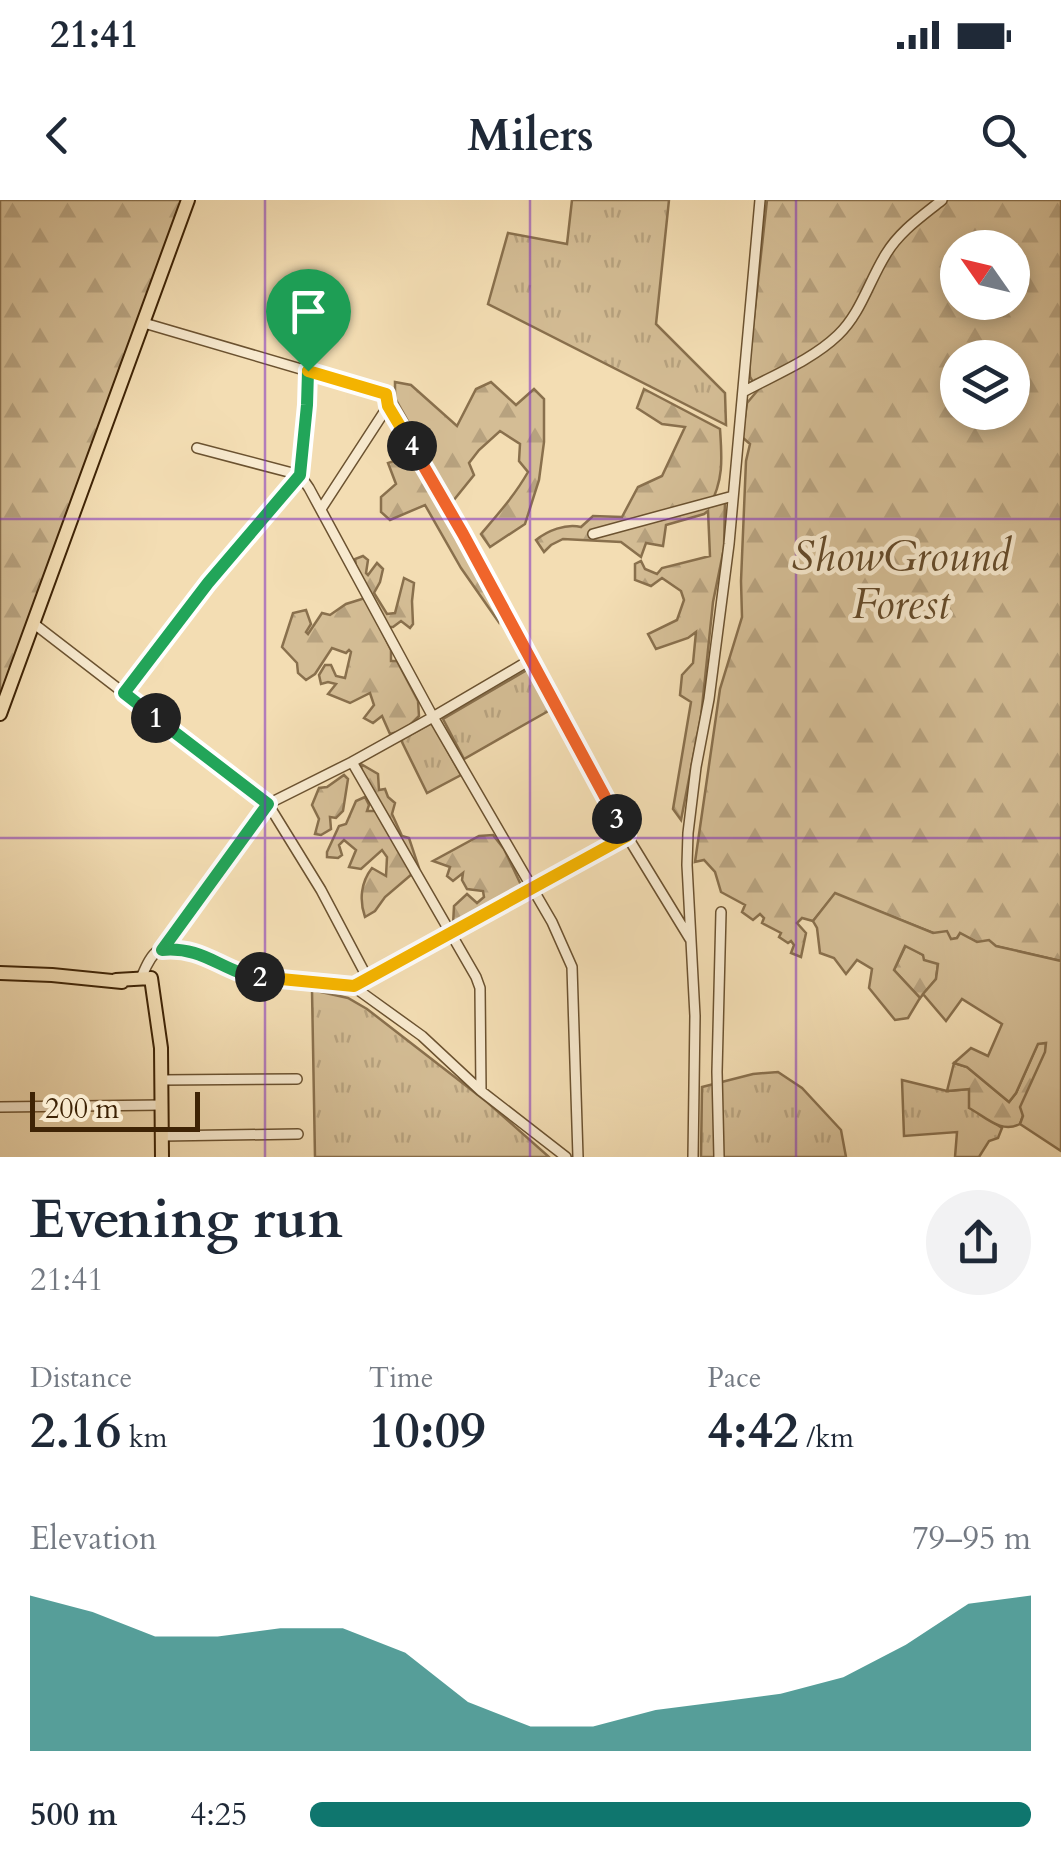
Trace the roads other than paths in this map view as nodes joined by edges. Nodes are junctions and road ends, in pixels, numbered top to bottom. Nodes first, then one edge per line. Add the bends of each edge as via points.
1 (188, 200) edge
2 (760, 200) edge
3 (942, 200) edge
4 (144, 323) junction
5 (308, 371) junction
6 (743, 392) junction
7 (388, 406) junction
8 (197, 448) dead end
9 (300, 475) junction
10 (733, 496) junction
11 (321, 509) junction
12 (593, 534) dead end
13 (33, 624) junction
14 (530, 660) junction
15 (124, 693) junction
16 (0, 714) edge
17 (433, 717) junction
18 (352, 762) junction
19 (268, 804) junction
20 (627, 836) junction
21 (532, 888) junction
22 (721, 912) dead end
23 (450, 933) junction
24 (692, 942) junction
25 (160, 950) junction
26 (0, 973) edge
27 (368, 979) junction
28 (146, 981) junction
29 (354, 986) junction
30 (297, 1079) dead end
31 (162, 1080) junction
32 (481, 1091) junction
33 (162, 1105) junction
34 (0, 1107) edge
35 (298, 1134) dead end
36 (162, 1136) junction
37 (162, 1157) edge
38 (566, 1157) edge
39 (578, 1157) edge
40 (693, 1157) edge
41 (719, 1157) edge

1 - 4 highway
2 - 6 street
3 - 6 street via 902,232 838,336
4 - 5 street
4 - 13 highway
5 - 7 street via 382,392
5 - 9 street
6 - 10 street
7 - 11 street
7 - 14 street
8 - 9 street
9 - 11 street
9 - 15 street
10 - 12 street
10 - 24 street via 688,832
11 - 17 street
13 - 15 street
13 - 16 highway
14 - 17 street
14 - 20 street
15 - 19 street
17 - 18 street
17 - 21 street
18 - 19 street
18 - 23 street
19 - 25 street
19 - 27 street
20 - 21 street
20 - 24 street
21 - 23 street
21 - 39 street via 572,968
22 - 41 street
23 - 27 street
23 - 32 street via 480,988
24 - 40 street
25 - 28 street
25 - 29 street via 200,953 253,977
26 - 28 highway
27 - 29 street
28 - 31 highway via 155,1004
29 - 32 street
30 - 31 street
31 - 33 highway
32 - 38 street
33 - 34 street
33 - 36 highway
35 - 36 street
36 - 37 highway

